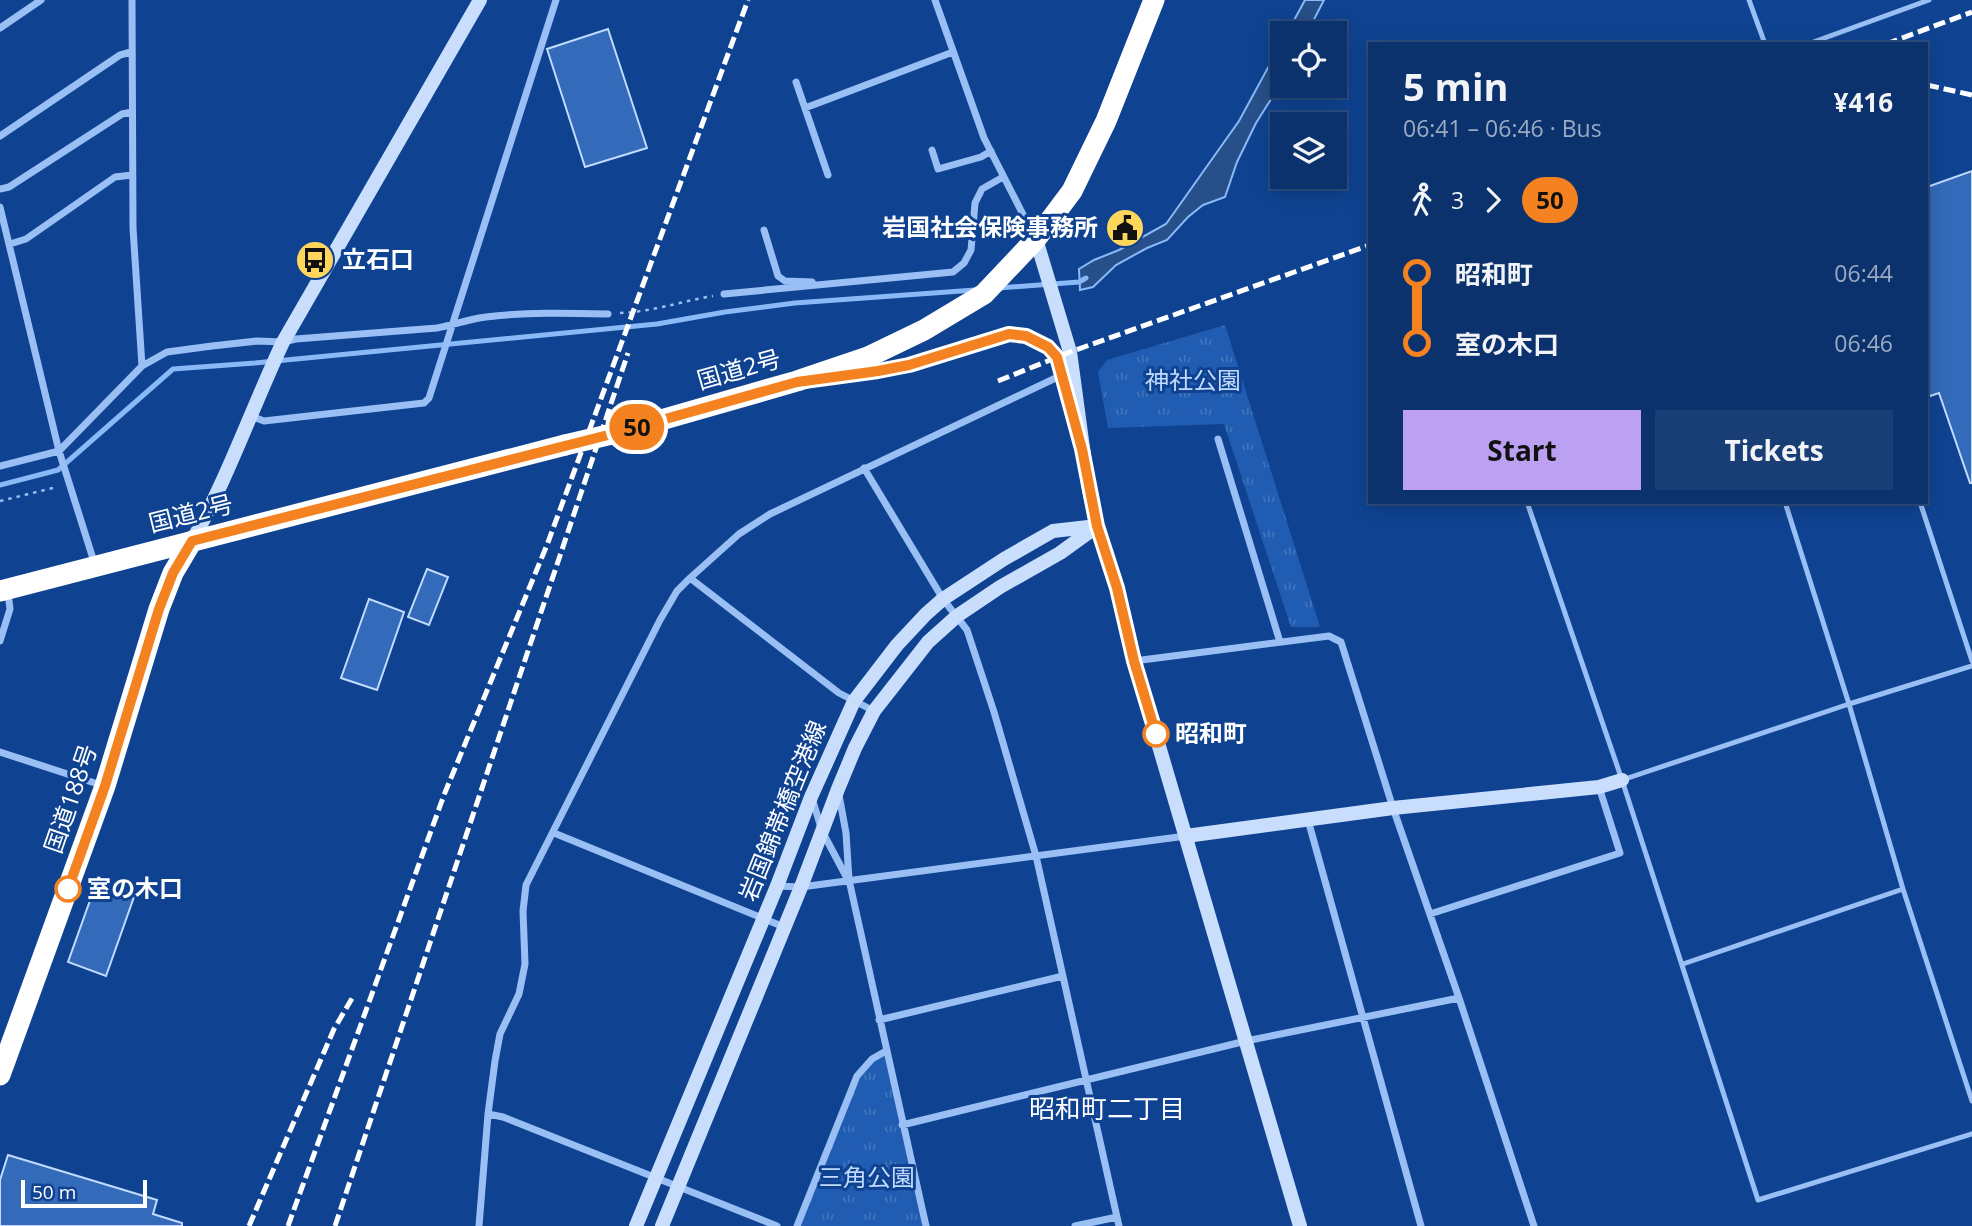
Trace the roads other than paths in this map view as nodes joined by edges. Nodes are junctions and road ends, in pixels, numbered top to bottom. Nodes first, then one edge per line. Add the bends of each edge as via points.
1 (41, 0) edge
2 (132, 0) edge
3 (480, 0) edge
4 (556, 0) edge
5 (935, 0) edge
6 (1154, 0) edge
7 (1749, 0) edge
8 (1929, 0) edge
9 (0, 28) edge
10 (1764, 42) edge
11 (1814, 42) edge
12 (131, 52) junction
13 (953, 52) junction
14 (796, 82) dead end
15 (805, 108) junction
16 (132, 113) junction
17 (0, 136) edge
18 (932, 150) dead end
19 (991, 151) junction
20 (132, 175) junction
21 (828, 175) dead end
22 (1003, 177) junction
23 (0, 189) edge
24 (1, 212) edge
25 (764, 230) dead end
26 (1036, 239) junction
27 (10, 244) junction
28 (822, 285) junction
29 (724, 294) road end
30 (608, 314) road end
31 (452, 326) junction
32 (281, 347) junction
33 (142, 366) junction
34 (1067, 372) junction
35 (797, 382) junction
36 (250, 416) junction
37 (1218, 439) dead end
38 (60, 455) junction
39 (0, 466) edge
40 (864, 468) junction
41 (1528, 504) edge
42 (1786, 504) edge
43 (1921, 504) edge
44 (1097, 526) junction
45 (192, 541) junction
46 (95, 566) junction
47 (690, 578) junction
48 (4, 590) edge
49 (943, 599) junction
50 (957, 616) junction
51 (0, 641) edge
52 (1280, 642) junction
53 (1134, 661) junction
54 (1972, 661) edge
55 (1972, 666) edge
56 (854, 701) junction
57 (1849, 704) junction
58 (874, 711) junction
59 (0, 752) edge
60 (1622, 780) junction
61 (105, 786) junction
62 (1599, 787) junction
63 (838, 789) junction
64 (811, 797) junction
65 (1393, 808) junction
66 (1308, 820) junction
67 (822, 831) junction
68 (554, 833) junction
69 (1186, 836) junction
70 (1036, 856) junction
71 (849, 880) junction
72 (777, 886) junction
73 (801, 887) junction
74 (1903, 889) junction
75 (1430, 914) junction
76 (763, 919) junction
77 (784, 927) junction
78 (1683, 964) junction
79 (1063, 976) junction
80 (1459, 998) junction
81 (1362, 1017) junction
82 (879, 1020) junction
83 (1246, 1041) junction
84 (886, 1051) junction
85 (0, 1075) edge
86 (1087, 1080) junction
87 (1972, 1101) edge
88 (488, 1114) junction
89 (902, 1125) junction
90 (1972, 1133) edge
91 (656, 1178) junction
92 (678, 1187) junction
93 (1117, 1217) junction
94 (479, 1226) edge
95 (636, 1226) edge
96 (662, 1226) edge
97 (777, 1226) edge
98 (797, 1226) edge
99 (926, 1226) edge
100 (1075, 1226) edge
101 (1119, 1226) edge
102 (1300, 1226) edge
103 (1421, 1226) edge
104 (1534, 1226) edge

1 - 9 street
2 - 12 street
3 - 32 main road
4 - 31 street
5 - 13 street
6 - 26 highway, 国道2号 via 1072,191
7 - 10 lane
8 - 11 lane
12 - 16 street
12 - 17 street
13 - 15 street
13 - 19 street
14 - 15 street
15 - 21 street
16 - 20 street
16 - 23 street via 122,114
18 - 19 street via 938,169
19 - 22 street
20 - 27 street via 116,177 26,239
20 - 33 street
22 - 26 street
22 - 28 street via 982,189 975,203 971,250 953,272
24 - 27 street
25 - 28 street via 778,276
26 - 34 main road via 1070,352
26 - 35 highway, 国道2号 via 984,294 924,331
27 - 38 street
28 - 29 street
30 - 31 street via 536,313 467,320
31 - 32 street via 296,339
31 - 36 street via 424,403 264,421
32 - 33 street via 257,341 167,352
32 - 36 main road
33 - 38 street
34 - 35 main road via 1048,347 1009,334 909,365
34 - 40 street
34 - 44 main road
35 - 45 highway, 国道2号, bridge
36 - 45 main road via 216,498
37 - 52 street
38 - 39 street
38 - 46 street
40 - 47 street via 770,514 739,534
40 - 49 street
41 - 60 lane
42 - 57 lane
43 - 54 lane
44 - 49 main road, 岩国錦帯橋空港線 via 1053,531
44 - 50 main road, 岩国錦帯橋空港線
44 - 53 main road
45 - 46 highway, 国道2号
45 - 61 highway, 国道188号 via 159,609
46 - 48 highway, 国道2号
47 - 56 street
47 - 68 street via 660,620
48 - 51 street via 10,609
49 - 50 street
49 - 56 main road, 岩国錦帯橋空港線 via 897,645
50 - 58 main road, 岩国錦帯橋空港線 via 928,642
50 - 70 street via 967,630 994,712
52 - 53 street
52 - 65 street via 1329,636 1341,642
53 - 69 main road
55 - 57 lane
56 - 58 street
56 - 64 main road, 岩国錦帯橋空港線
57 - 60 lane
57 - 74 lane
58 - 63 main road, 岩国錦帯橋空港線
59 - 61 street
60 - 62 main road
60 - 78 lane
61 - 85 highway, 国道188号
62 - 65 main road
62 - 75 street via 1620,853
63 - 67 main road, 岩国錦帯橋空港線
63 - 71 street
64 - 67 street
64 - 72 main road, 岩国錦帯橋空港線
65 - 66 main road
65 - 75 street
66 - 69 main road
66 - 81 street
67 - 71 street
67 - 73 main road, 岩国錦帯橋空港線
68 - 76 street
68 - 88 street via 526,885 525,964 519,994 499,1034
69 - 70 street
69 - 83 main road
70 - 71 street
70 - 79 street
71 - 73 street
71 - 82 street
72 - 73 street
72 - 76 main road, 岩国錦帯橋空港線
73 - 77 main road, 岩国錦帯橋空港線
74 - 78 lane
74 - 87 lane
75 - 80 street
76 - 77 street
76 - 91 main road, 岩国錦帯橋空港線
77 - 92 main road, 岩国錦帯橋空港線
78 - 90 lane via 1758,1200
79 - 82 street
79 - 86 street
80 - 81 street
80 - 104 street
81 - 83 street
81 - 103 street
82 - 84 street
83 - 86 street
83 - 102 main road
84 - 89 street
84 - 98 street via 858,1076
86 - 89 street
86 - 93 street
88 - 91 street
88 - 94 street
89 - 99 street
91 - 92 street
91 - 95 main road, 岩国錦帯橋空港線
92 - 96 main road, 岩国錦帯橋空港線
92 - 97 street
93 - 100 street
93 - 101 street

